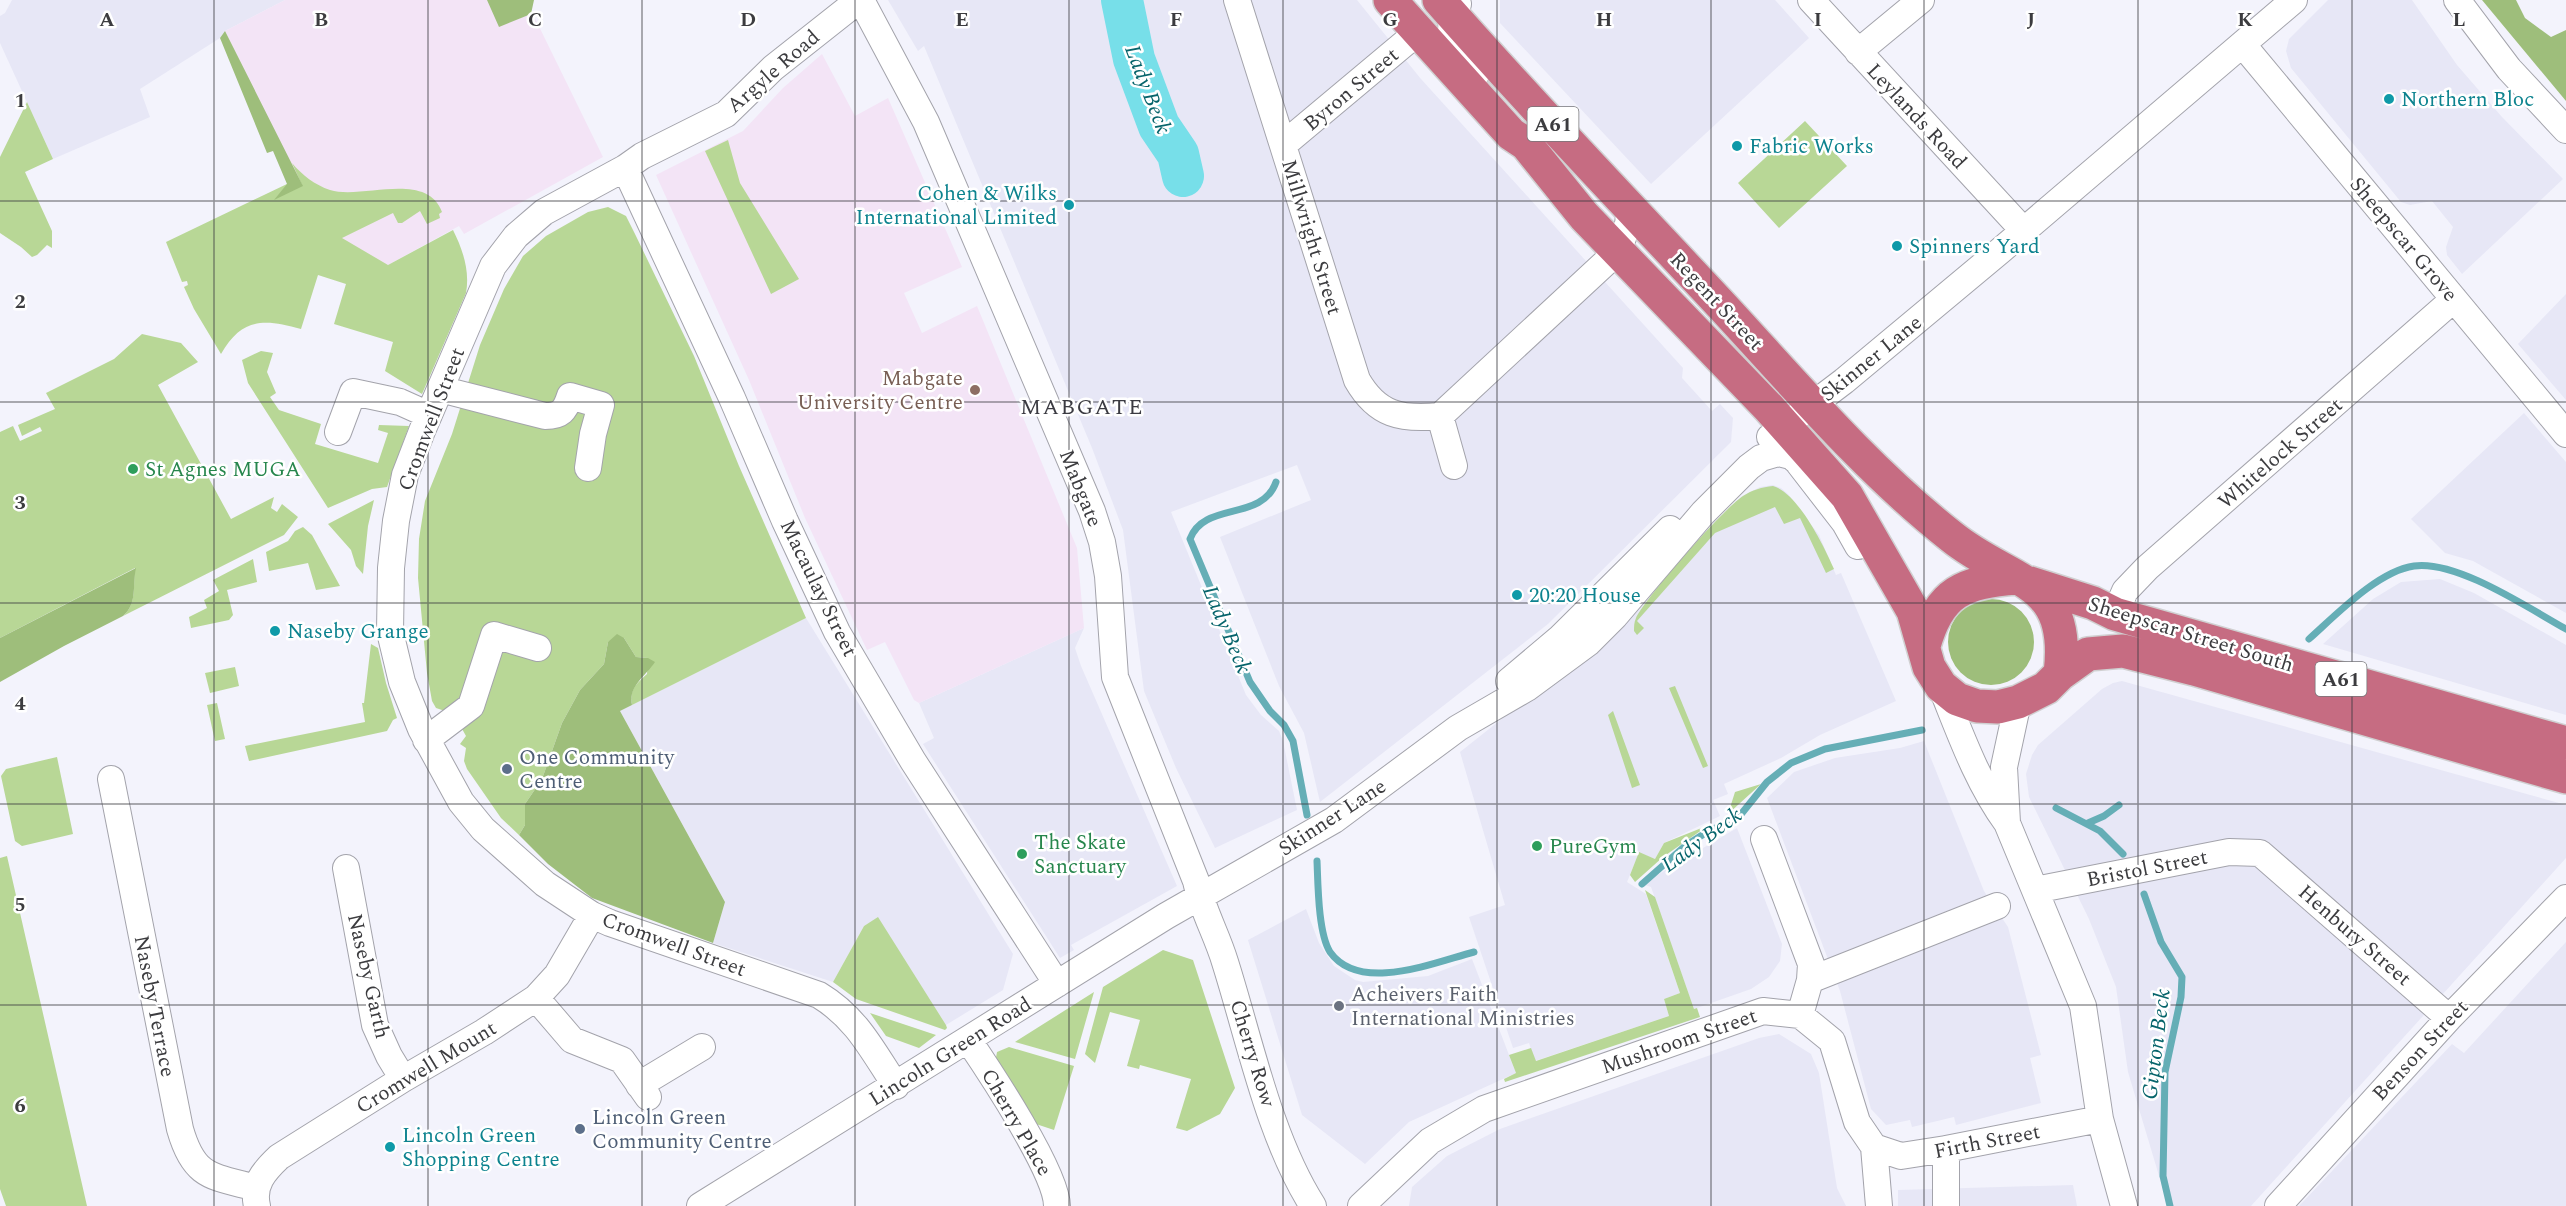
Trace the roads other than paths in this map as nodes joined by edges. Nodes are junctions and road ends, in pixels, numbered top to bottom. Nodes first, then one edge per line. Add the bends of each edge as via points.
1 (860, 0) edge
2 (1237, 0) edge
3 (1390, 0) edge
4 (1811, 0) edge
5 (1921, 0) edge
6 (2294, 0) edge
7 (2457, 0) edge
8 (1450, 5) edge
9 (1418, 32) junction
10 (2243, 45) junction
11 (1858, 52) junction
12 (2566, 130) edge
13 (1526, 144) junction
14 (1283, 145) junction
15 (623, 169) junction
16 (1630, 208) junction
17 (2024, 231) junction
18 (1618, 251) junction
19 (2454, 299) junction
20 (440, 389) junction
21 (1814, 404) junction
22 (429, 415) junction
23 (1440, 416) junction
24 (338, 432) dead end
25 (2566, 434) edge
26 (1781, 440) junction
27 (1454, 466) dead end
28 (588, 468) dead end
29 (2021, 579) junction
30 (2115, 614) junction
31 (1924, 646) junction
32 (538, 648) dead end
33 (2060, 674) junction
34 (1941, 686) junction
35 (2018, 702) junction
36 (426, 740) junction
37 (2566, 742) edge
38 (2566, 777) edge
39 (111, 779) dead end
40 (2007, 823) junction
41 (1764, 838) dead end
42 (2260, 853) joint
43 (346, 868) dead end
44 (2035, 890) junction
45 (1199, 896) junction
46 (2566, 898) edge
47 (1997, 906) dead end
48 (592, 915) junction
49 (1810, 980) junction
50 (1058, 984) junction
51 (536, 998) junction
52 (1800, 1015) junction
53 (2449, 1018) junction
54 (969, 1041) junction
55 (702, 1047) dead end
56 (403, 1079) junction
57 (896, 1086) junction
58 (2100, 1119) junction
59 (1874, 1147) junction
60 (1946, 1149) junction
61 (257, 1197) edge
62 (711, 1203) edge
63 (1057, 1206) edge
64 (1313, 1206) edge
65 (1361, 1206) edge
66 (1879, 1206) edge
67 (1946, 1206) edge
68 (2124, 1206) edge
69 (2278, 1206) edge

1 - 15 street, Argyle Road via 773,68 726,114
1 - 45 street, Mabgate via 926,122 1092,511 1108,576 1115,676
2 - 14 street, Millwright Street
3 - 9 highway, Regent Street / A61
4 - 11 street, Leylands Road
5 - 11 street
6 - 10 street, Skinner Lane
7 - 12 street via 2509,69
8 - 13 street via 1450,38 1460,57 1520,122
8 - 16 highway, Regent Street / A61
9 - 13 highway, Regent Street / A61 via 1511,134
9 - 14 street, Byron Street
10 - 17 street, Skinner Lane
10 - 19 street, Sheepscar Grove
11 - 17 street, Leylands Road
13 - 18 highway, Regent Street / A61
14 - 23 street, Millwright Street via 1357,380 1366,397 1381,409 1416,419
15 - 20 street, Cromwell Street via 544,212 516,236 493,266
15 - 50 street, Macaulay Street via 837,632 913,761
16 - 18 street
16 - 21 highway, Regent Street / A61
17 - 21 street, Skinner Lane
18 - 23 street
18 - 26 highway, Regent Street / A61
19 - 25 street, Sheepscar Grove
19 - 30 street, Whitelock Street via 2147,568 2125,591
20 - 22 street, Cromwell Street
20 - 28 street via 545,416 557,416 565,410 570,396 601,405
21 - 26 street, Skinner Lane
21 - 29 highway, Regent Street / A61 via 1909,503 1966,549
22 - 24 street via 400,402 353,392
22 - 36 street, Cromwell Street via 405,476 396,522 390,632 402,682
23 - 27 street
26 - 31 highway, Regent Street / A61 via 1847,496 1912,611
26 - 45 street, Skinner Lane via 1746,456 1560,638 1458,728 1334,820
29 - 30 highway, Sheepscar Street South / A61
29 - 31 highway via 1983,580 1964,587 1952,596 1929,627
29 - 33 highway via 2046,598 2057,617 2063,651
30 - 37 highway, Sheepscar Street South / A61
31 - 34 highway via 1929,667
32 - 36 street via 494,635 471,706
33 - 35 highway via 2046,688
33 - 38 highway, Sheepscar Street South / A61 via 2088,654 2123,651
34 - 35 highway via 1957,699 1977,706 1998,707
34 - 40 street via 1976,773
35 - 40 street via 2004,767
36 - 48 street, Cromwell Street via 460,802 483,828 537,877
39 - 61 street, Naseby Terrace via 187,1152 199,1168
40 - 44 street
41 - 49 street via 1811,964
42 - 44 street, Bristol Street via 2229,852
42 - 53 street, Henbury Street
43 - 56 street, Naseby Garth via 375,1025
44 - 58 street via 2083,1006
45 - 50 street, Lincoln Green Road
45 - 64 street, Cherry Row via 1225,961 1266,1098 1298,1182
46 - 53 street, Benson Street
47 - 49 street
48 - 51 street, Cromwell Mount via 557,975
48 - 57 street, Cromwell Street via 819,995 852,1020
49 - 52 street
50 - 54 street, Lincoln Green Road
51 - 55 street via 572,1040 622,1060 644,1091
51 - 56 street, Cromwell Mount
52 - 59 street via 1832,1041 1857,1122
52 - 65 street, Mushroom Street via 1763,1011 1484,1109 1430,1141
53 - 69 street, Benson Street
54 - 57 street, Lincoln Green Road
54 - 63 street, Cherry Place via 1046,1168
56 - 61 street, Cromwell Mount via 279,1157 263,1172
57 - 62 street, Lincoln Green Road
58 - 60 street, Firth Street
58 - 68 street
59 - 60 street, Firth Street via 1901,1156
59 - 66 street
60 - 67 street

